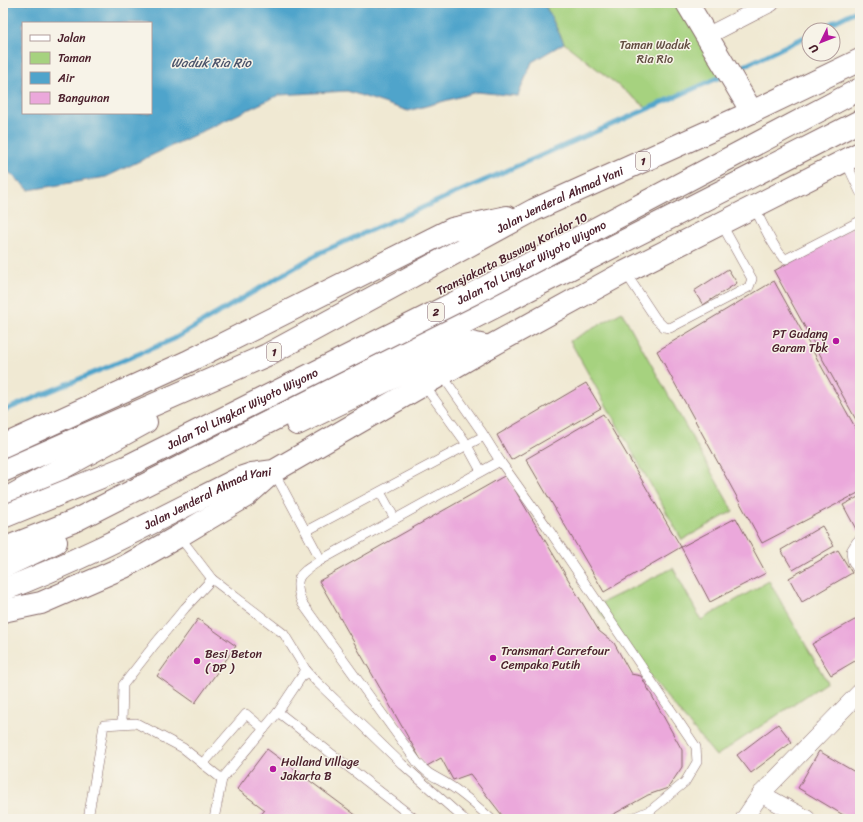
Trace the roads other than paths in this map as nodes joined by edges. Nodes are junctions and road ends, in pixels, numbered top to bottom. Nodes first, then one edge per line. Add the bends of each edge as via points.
1 (687, 3) edge
2 (771, 3) edge
3 (708, 39) junction
4 (860, 60) edge
5 (860, 90) edge
6 (748, 106) junction
7 (860, 121) edge
8 (806, 138) dead end
9 (853, 157) edge
10 (860, 192) edge
11 (754, 207) junction
12 (534, 210) junction
13 (860, 221) edge
14 (721, 223) junction
15 (625, 272) junction
16 (489, 347) junction
17 (267, 355) junction
18 (433, 380) junction
19 (324, 383) dead end
20 (275, 408) dead end
21 (484, 436) junction
22 (467, 445) junction
23 (3, 446) edge
24 (500, 461) junction
25 (3, 471) edge
26 (274, 471) junction
27 (481, 471) junction
28 (380, 492) junction
29 (3, 499) edge
30 (3, 517) edge
31 (395, 519) junction
32 (3, 523) edge
33 (306, 531) junction
34 (179, 536) junction
35 (3, 542) edge
36 (860, 544) edge
37 (3, 548) edge
38 (321, 560) junction
39 (3, 566) edge
40 (860, 566) edge
41 (212, 580) junction
42 (3, 590) edge
43 (3, 611) edge
44 (306, 670) junction
45 (860, 692) edge
46 (278, 712) junction
47 (122, 723) junction
48 (264, 728) junction
49 (203, 764) junction
50 (222, 779) junction
51 (761, 794) junction
52 (88, 819) edge
53 (214, 819) edge
54 (415, 819) edge
55 (464, 819) edge
56 (491, 819) edge
57 (630, 819) edge
58 (744, 819) edge
59 (807, 819) edge

1 - 3 main road
2 - 3 street
3 - 6 main road
4 - 6 main road, Jalan Jenderal Ahmad Yani / 1
5 - 30 main road, Jalan Tol Lingkar Wiyoto Wiyono / 2, bridge via 474,293 126,467
5 - 32 lane, Transjakarta Busway Koridor 10 via 358,345 182,443 69,496
6 - 12 main road, Jalan Jenderal Ahmad Yani / 1
7 - 37 main road, Jalan Tol Lingkar Wiyoto Wiyono / 2 via 74,521
8 - 19 lane
9 - 10 lane
9 - 11 main road, Jalan Jenderal Ahmad Yani
11 - 13 lane via 775,248 786,259
11 - 14 main road, Jalan Jenderal Ahmad Yani
12 - 17 main road, Jalan Jenderal Ahmad Yani / 1
12 - 23 main road via 452,229 187,362
14 - 15 main road, Jalan Jenderal Ahmad Yani
14 - 15 lane via 752,279 749,287 670,328 664,327 656,319
15 - 16 main road, Jalan Jenderal Ahmad Yani
16 - 18 main road, Jalan Jenderal Ahmad Yani
16 - 39 main road, Jalan Jenderal Ahmad Yani via 464,343
17 - 25 main road, Jalan Jenderal Ahmad Yani / 1
17 - 29 main road, Jalan Jenderal Ahmad Yani / 1
18 - 21 lane
18 - 22 lane
18 - 26 main road, Jalan Jenderal Ahmad Yani
20 - 35 lane via 74,513
21 - 22 lane
21 - 24 lane
22 - 27 lane
22 - 28 lane
24 - 27 lane
24 - 57 lane via 696,747 697,762 685,782 651,810
26 - 33 lane
26 - 34 main road via 246,496
26 - 42 main road, Jalan Jenderal Ahmad Yani via 240,478 154,522 39,576
27 - 31 lane
28 - 31 lane
28 - 33 lane
31 - 38 lane
33 - 38 lane
34 - 41 lane
34 - 43 main road via 124,566 41,603
36 - 40 street via 855,552
38 - 56 lane via 301,573 297,583 302,602 416,762 425,772 450,785
41 - 44 lane via 284,634
41 - 47 lane via 185,608 123,685
44 - 46 lane
44 - 55 lane via 402,764
45 - 51 street
46 - 48 lane
46 - 54 lane
47 - 49 lane via 136,723 183,748
47 - 52 lane via 104,725
48 - 49 lane via 246,714
48 - 50 lane
49 - 50 lane
50 - 53 lane
51 - 58 street
51 - 59 street

